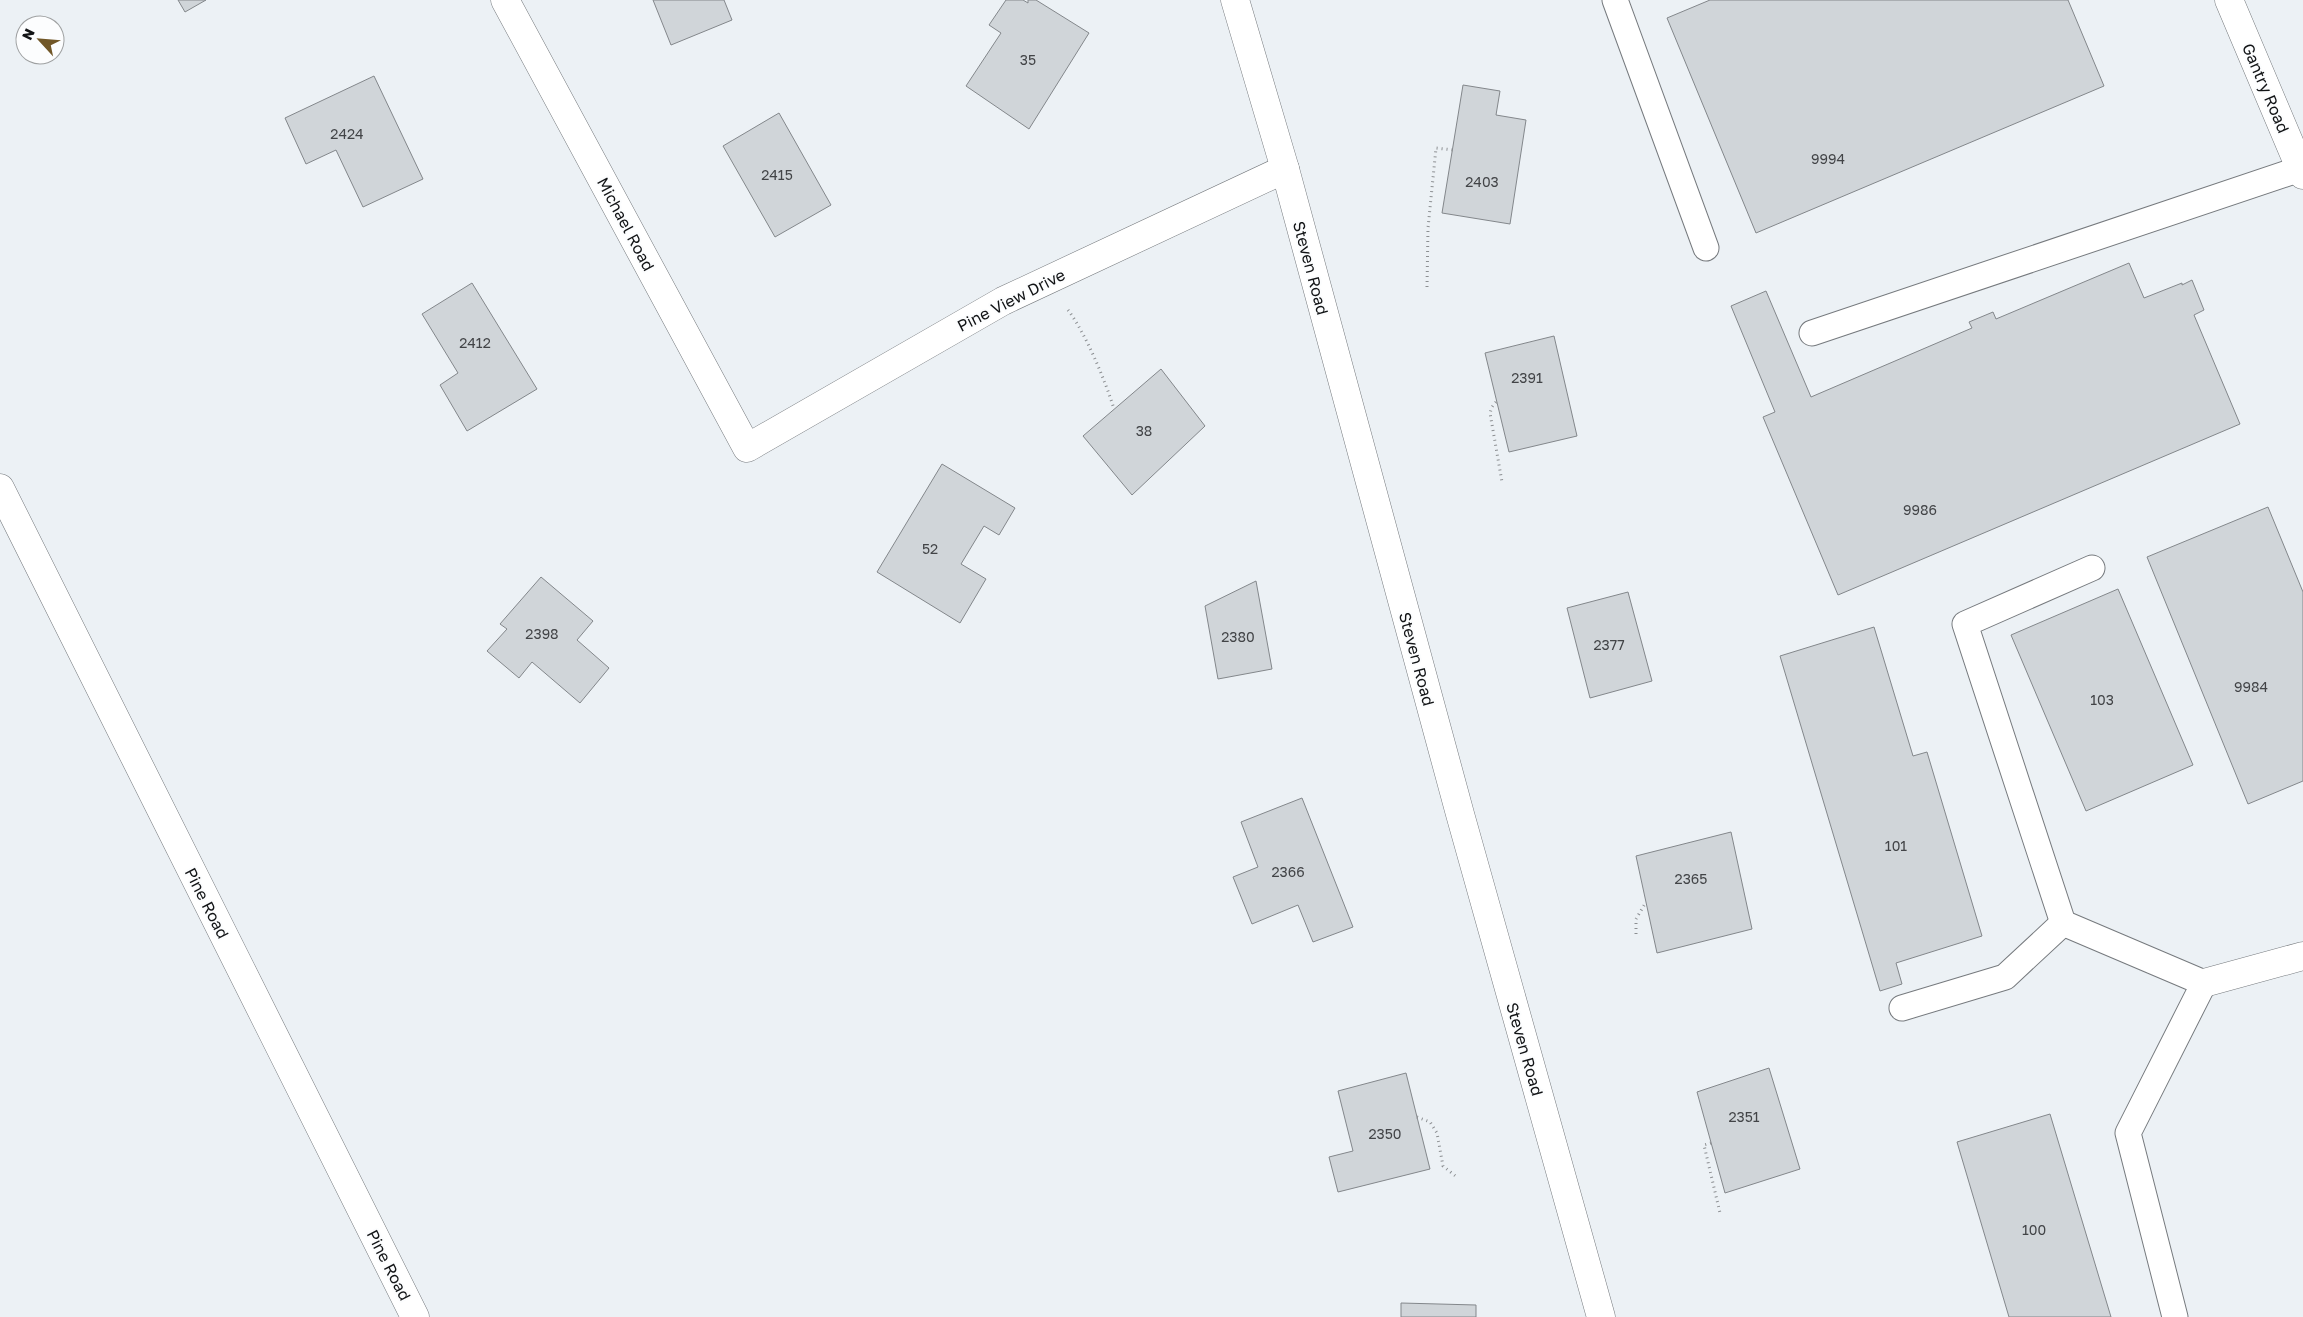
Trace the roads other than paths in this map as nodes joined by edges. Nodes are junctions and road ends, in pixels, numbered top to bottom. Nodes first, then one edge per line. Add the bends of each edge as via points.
1 (505, 0) edge
2 (1235, 0) edge
3 (1615, 0) edge
4 (2229, 0) edge
5 (1285, 169) junction
6 (2302, 172) edge
7 (1706, 248) dead end
8 (1812, 333) dead end
9 (747, 448) joint
10 (0, 488) edge
11 (2092, 568) dead end
12 (2063, 923) junction
13 (2303, 956) edge
14 (2204, 984) junction
15 (1902, 1008) dead end
16 (415, 1317) edge
17 (1601, 1317) edge
18 (2175, 1317) edge

1 - 9 street, Michael Road
2 - 5 street, Steven Road
3 - 7 lane
4 - 6 street, Gantry Road
5 - 9 street, Pine View Drive via 1003,301
5 - 17 street, Steven Road via 1455,799
6 - 8 lane
10 - 16 street, Pine Road
11 - 12 lane via 1965,624
12 - 14 lane
12 - 15 lane via 2005,977
13 - 14 street
14 - 18 lane via 2128,1133

